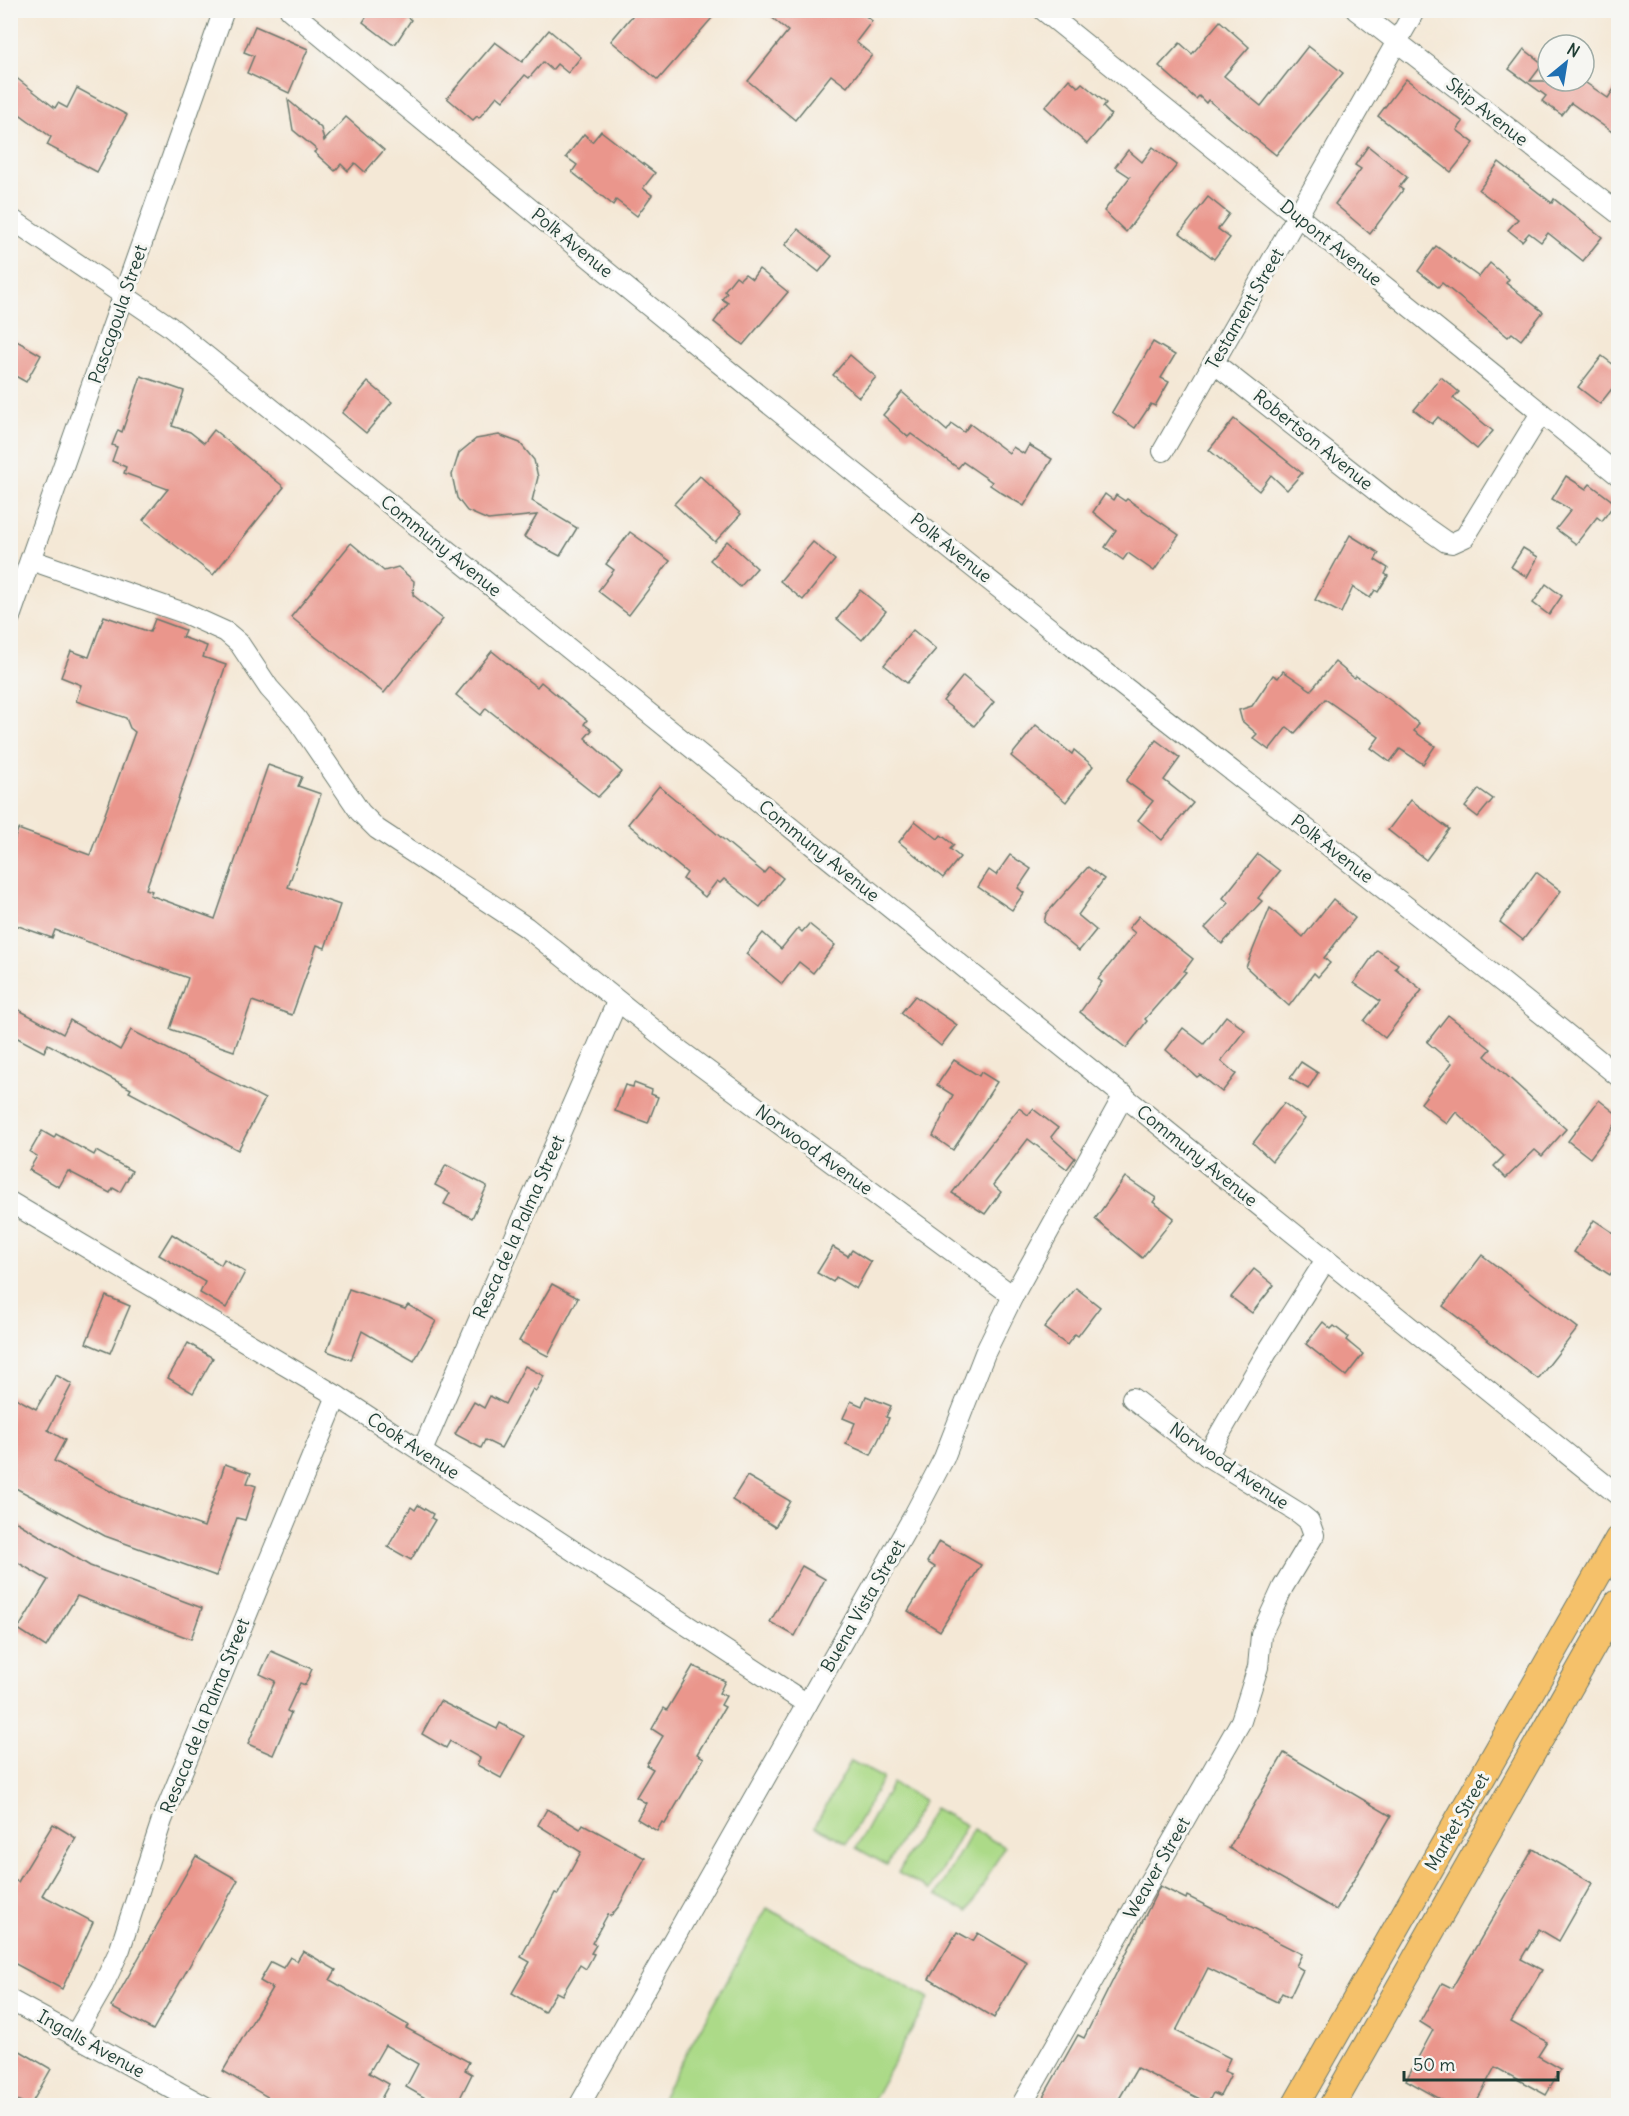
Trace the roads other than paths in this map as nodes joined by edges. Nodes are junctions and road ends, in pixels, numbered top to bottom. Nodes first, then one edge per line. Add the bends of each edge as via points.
1 (224, 10) edge
2 (290, 10) edge
3 (1043, 10) edge
4 (1356, 10) edge
5 (1415, 10) edge
6 (1397, 42) junction
7 (1618, 213) edge
8 (1298, 216) junction
9 (10, 218) edge
10 (126, 294) junction
11 (1214, 363) junction
12 (1541, 413) junction
13 (1163, 451) dead end
14 (1618, 475) edge
15 (31, 560) junction
16 (10, 617) edge
17 (617, 1002) junction
18 (1618, 1076) edge
19 (1124, 1095) junction
20 (10, 1202) edge
21 (1325, 1261) junction
22 (1012, 1296) junction
23 (337, 1396) junction
24 (1132, 1398) dead end
25 (422, 1451) junction
26 (1208, 1456) junction
27 (1618, 1495) edge
28 (1299, 1513) joint
29 (1618, 1539) edge
30 (1618, 1602) edge
31 (807, 1704) junction
32 (10, 2000) edge
33 (75, 2035) junction
34 (204, 2106) edge
35 (579, 2106) edge
36 (1021, 2106) edge
37 (1295, 2106) edge
38 (1332, 2106) edge

1 - 10 street, Pascagoula Street
2 - 18 street, Polk Avenue via 445,140 1051,628
3 - 8 street, Dupont Avenue
4 - 6 street, Skip Avenue
5 - 6 street, Testament Street
6 - 7 street, Skip Avenue
6 - 8 street, Testament Street
8 - 11 street, Testament Street
8 - 12 street, Dupont Avenue
9 - 10 street, Communy Avenue
10 - 15 street, Pascagoula Street
10 - 19 street, Communy Avenue
11 - 12 street, Robertson Avenue via 1411,518 1452,543 1465,537
11 - 13 street, Testament Street
12 - 14 street, Dupont Avenue
15 - 16 street, Pascagoula Street
15 - 17 street, Norwood Avenue via 184,613 226,632 296,718 360,812 377,830 526,927
17 - 22 street, Norwood Avenue
17 - 25 street, Resca de la Palma Street
19 - 21 street, Communy Avenue
19 - 22 street, Buena Vista Street
20 - 23 street, Cook Avenue
21 - 26 street
21 - 27 street, Communy Avenue
22 - 31 street, Buena Vista Street via 944,1458
23 - 25 street, Cook Avenue
23 - 33 street, Resaca de la Palma Street via 170,1800 120,1949
24 - 26 street, Norwood Avenue
25 - 31 street, Cook Avenue
26 - 28 street, Norwood Avenue
28 - 36 street, Weaver Street via 1310,1521 1314,1535 1283,1587 1261,1635 1256,1676 1241,1721
29 - 37 main road, Market Street
30 - 38 main road, Market Street
31 - 35 street, Buena Vista Street
32 - 33 street, Ingalls Avenue
33 - 34 street, Ingalls Avenue

